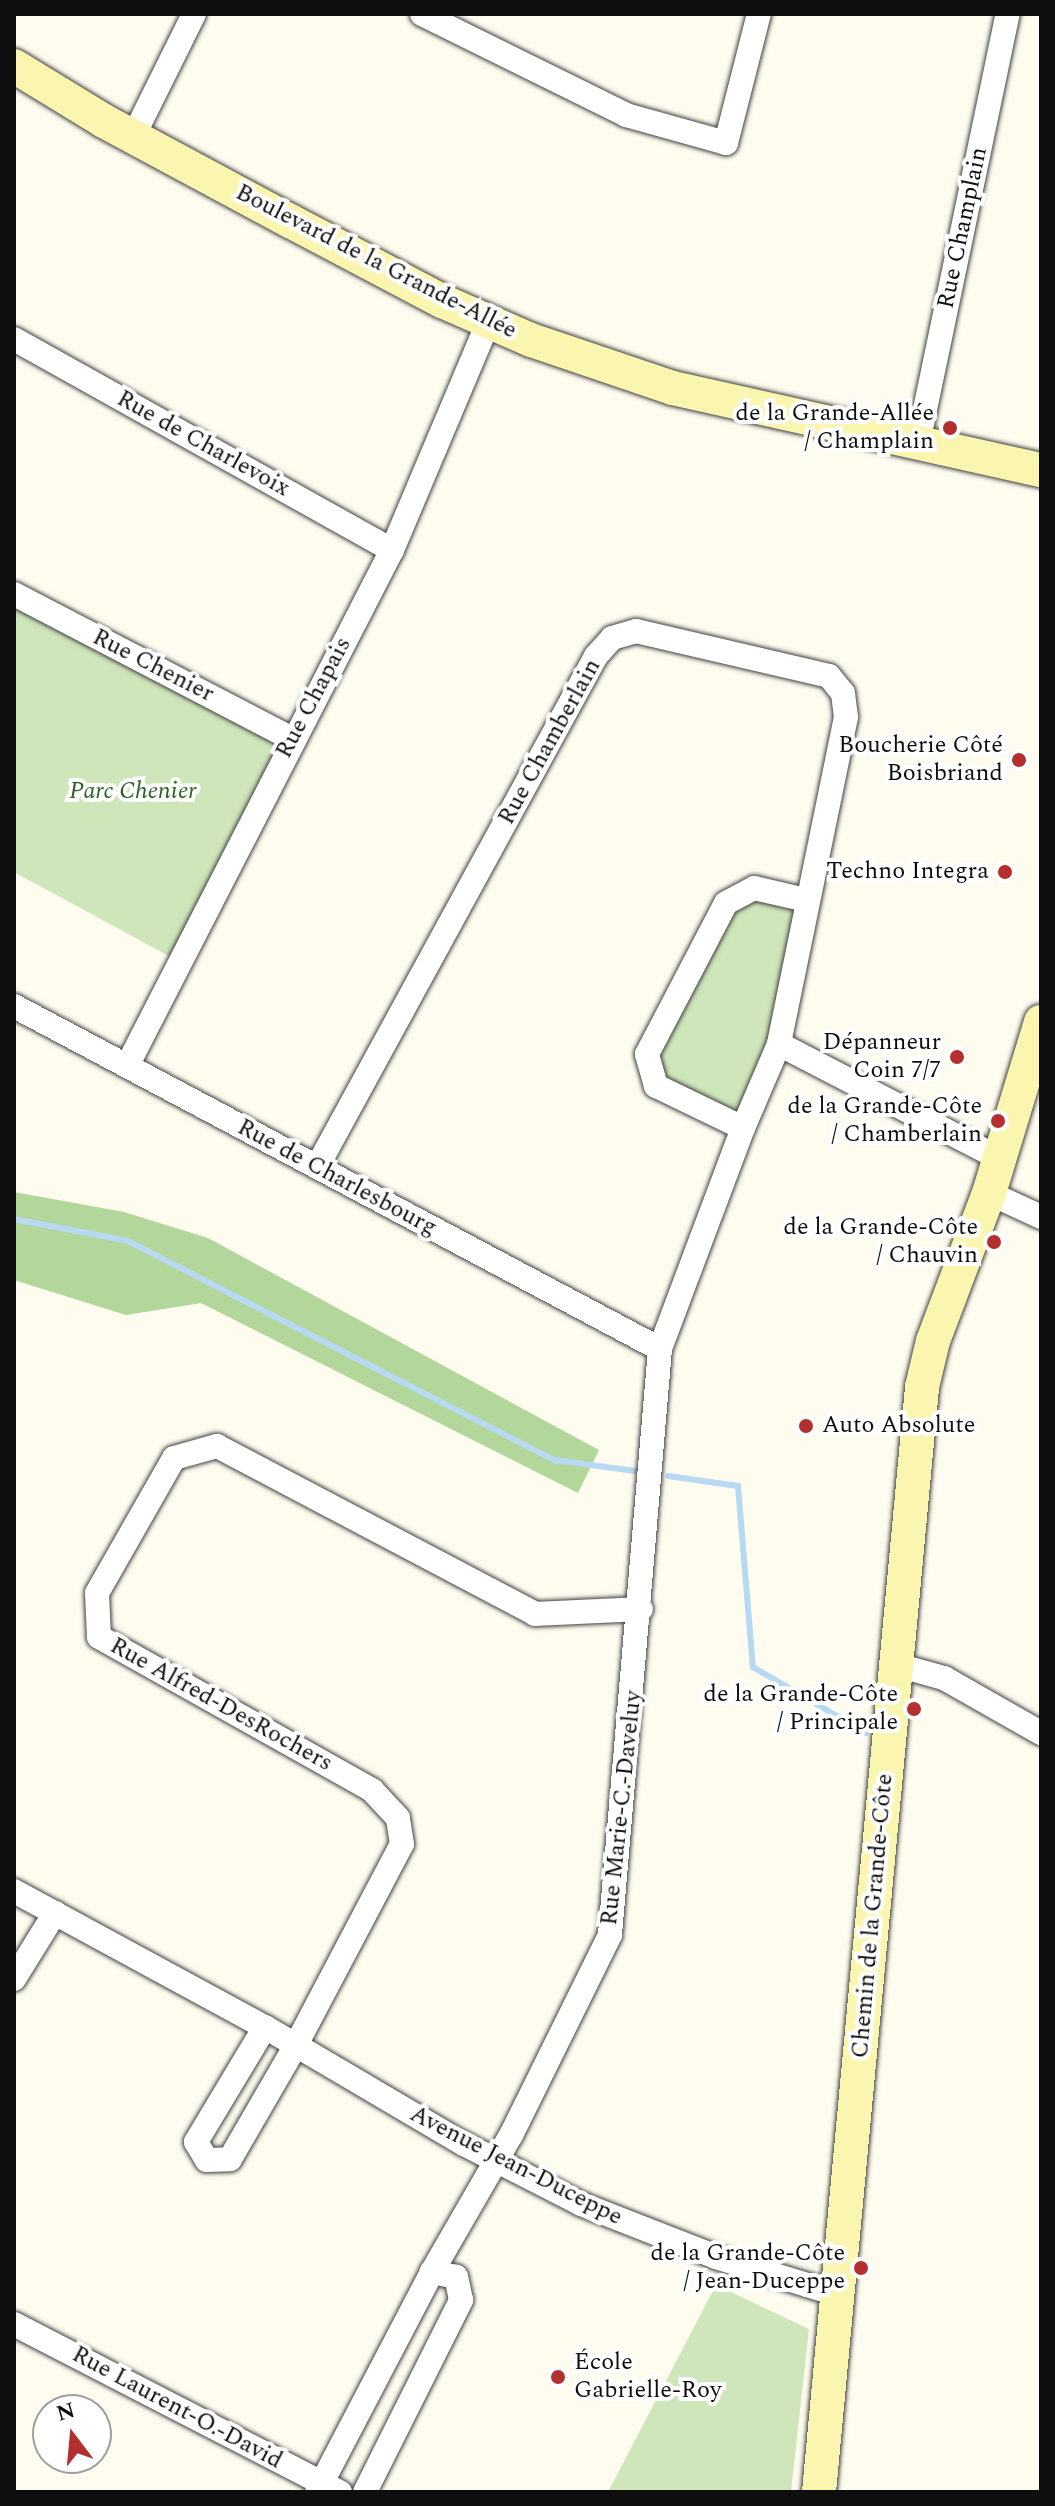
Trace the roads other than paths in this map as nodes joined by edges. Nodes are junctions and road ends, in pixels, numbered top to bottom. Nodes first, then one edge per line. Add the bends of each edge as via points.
1 (194, 14) edge
2 (422, 14) edge
3 (759, 14) edge
4 (1008, 14) edge
5 (450, 21) edge
6 (14, 66) edge
7 (133, 137) junction
8 (488, 323) junction
9 (14, 339) edge
10 (918, 443) junction
11 (1041, 470) edge
12 (392, 550) junction
13 (14, 594) edge
14 (293, 739) junction
15 (806, 900) junction
16 (14, 1006) edge
17 (1041, 1022) edge
18 (779, 1044) junction
19 (127, 1066) junction
20 (743, 1128) junction
21 (1001, 1159) junction
22 (317, 1167) junction
23 (989, 1193) junction
24 (1041, 1217) edge
25 (660, 1349) junction
26 (641, 1609) junction
27 (897, 1665) junction
28 (1041, 1733) edge
29 (15, 1893) edge
30 (55, 1913) junction
31 (14, 1979) edge
32 (265, 2027) junction
33 (296, 2045) junction
34 (496, 2161) junction
35 (432, 2272) junction
36 (836, 2294) junction
37 (14, 2324) edge
38 (327, 2489) edge
39 (365, 2492) edge
40 (819, 2492) edge

1 - 7 street
2 - 5 street
3 - 5 street via 726,143 626,115
4 - 10 street, Rue Champlain
6 - 7 main road, Boulevard de la Grande-Allée
7 - 8 main road, Boulevard de la Grande-Allée
8 - 10 main road, Boulevard de la Grande-Allée via 673,388
8 - 12 street, Rue Chapais
9 - 12 street, Rue de Charlevoix
10 - 11 main road, Boulevard de la Grande-Allée
12 - 14 street, Rue Chapais
13 - 14 street, Rue Chenier
14 - 19 street, Rue Chapais
15 - 18 street, Rue Chamberlain
15 - 20 street via 754,888 726,903 647,1054 656,1086
15 - 22 street, Rue Chamberlain via 846,717 843,693 829,676 636,631 612,638 596,656
16 - 19 street, Rue de Charlesbourg
17 - 21 main road, Chemin de la Grande-Côte
18 - 20 street, Rue Chamberlain
18 - 21 street
19 - 22 street, Rue de Charlesbourg
20 - 25 street, Rue Chamberlain
21 - 23 main road, Chemin de la Grande-Côte
22 - 25 street, Rue de Charlesbourg
23 - 24 street
23 - 27 main road, Chemin de la Grande-Côte via 924,1377
25 - 26 street, Rue Marie-C.-Daveluy
26 - 33 street, Rue Alfred-DesRochers via 535,1614 217,1446 174,1458 97,1593 99,1637 372,1790 398,1818 402,1844
26 - 34 street, Rue Marie-C.-Daveluy via 610,1935
27 - 28 street via 944,1678
27 - 36 main road, Chemin de la Grande-Côte
29 - 30 street, Avenue Jean-Duceppe
30 - 31 street
30 - 32 street, Avenue Jean-Duceppe
32 - 33 street, Avenue Jean-Duceppe
32 - 33 street via 196,2142 207,2160 230,2159
33 - 34 street, Avenue Jean-Duceppe
34 - 35 street, Rue Marie-C.-Daveluy
34 - 36 street, Avenue Jean-Duceppe via 650,2233
35 - 38 street, Rue Marie-C.-Daveluy
35 - 39 street via 456,2277 461,2300
36 - 40 main road, Chemin de la Grande-Côte
37 - 38 street, Rue Laurent-O.-David

